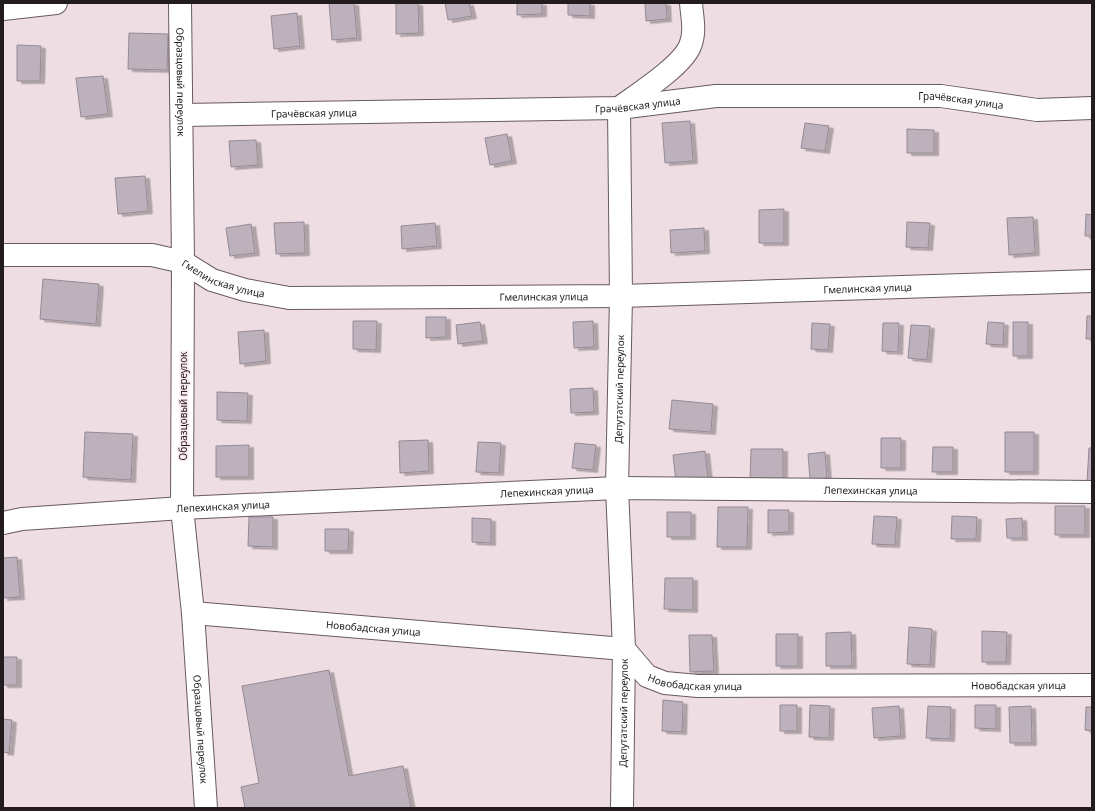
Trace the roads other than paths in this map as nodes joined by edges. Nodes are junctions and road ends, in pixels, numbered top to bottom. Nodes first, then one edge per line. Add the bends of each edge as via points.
1 (56, 3) edge
2 (180, 3) edge
3 (691, 3) edge
4 (3, 8) edge
5 (619, 108) junction
6 (1092, 108) edge
7 (182, 114) junction
8 (3, 255) edge
9 (183, 262) junction
10 (1092, 281) edge
11 (621, 296) junction
12 (617, 488) junction
13 (1092, 492) edge
14 (182, 508) junction
15 (3, 522) edge
16 (193, 613) junction
17 (624, 648) junction
18 (1092, 685) edge
19 (206, 808) edge
20 (622, 808) edge

1 - 4 street
2 - 7 street, Образцовый переулок
3 - 5 street via 694,29 690,46 683,57
5 - 6 street, Грачёвская улица via 716,96 941,96 1037,110
5 - 7 street, Грачёвская улица
5 - 11 street, Депутатский переулок
7 - 9 street, Образцовый переулок
8 - 9 street, Гмелинская улица via 152,255
9 - 11 street, Гмелинская улица via 212,280 245,290 289,298
9 - 14 street, Образцовый переулок
10 - 11 street, Гмелинская улица
11 - 12 street, Депутатский переулок
12 - 13 street, Лепехинская улица
12 - 14 street, Лепехинская улица
12 - 17 street, Депутатский переулок
14 - 15 street, Лепехинская улица
14 - 16 street, Образцовый переулок
16 - 17 street, Новобадская улица
16 - 19 street, Образцовый переулок
17 - 18 street, Новобадская улица via 647,676 665,683 698,686
17 - 20 street, Депутатский переулок

